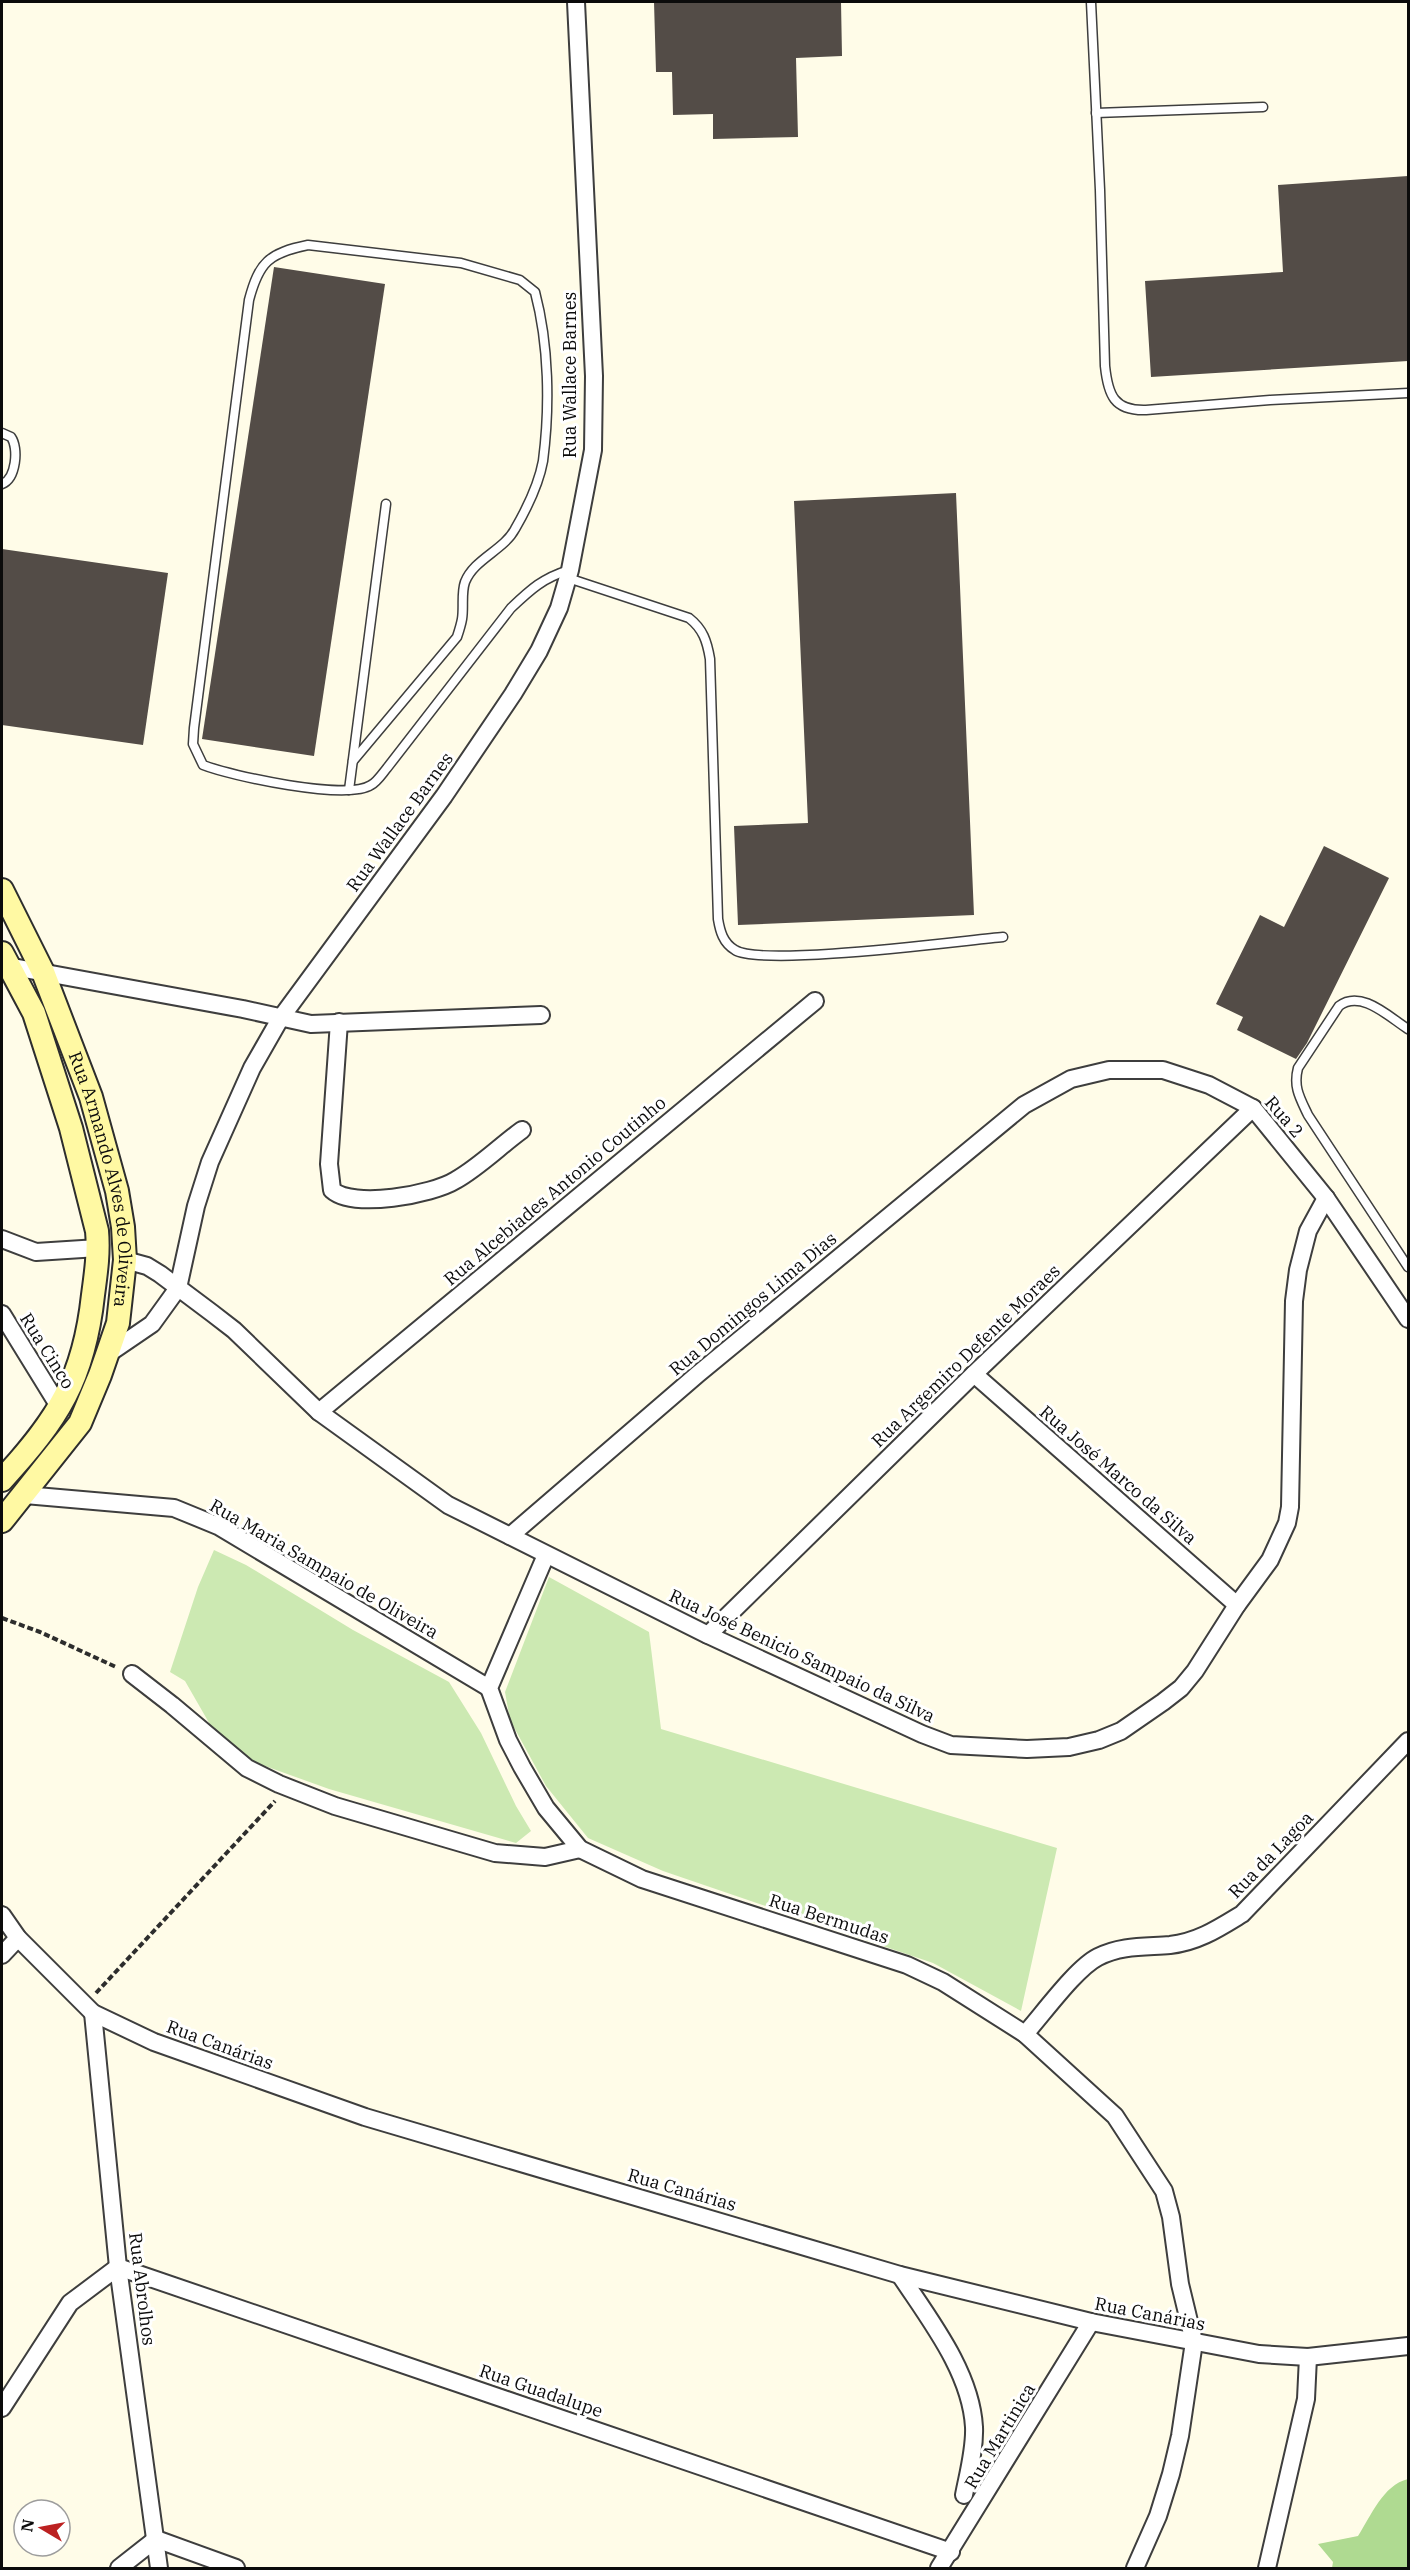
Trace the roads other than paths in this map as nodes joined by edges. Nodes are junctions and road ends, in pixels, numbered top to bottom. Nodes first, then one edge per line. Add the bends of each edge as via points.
1 (576, 2) edge
2 (1091, 2) edge
3 (1263, 106) dead end
4 (1096, 113) junction
5 (1408, 393) edge
6 (2, 433) edge
7 (2, 483) edge
8 (386, 504) dead end
9 (569, 574) junction
10 (352, 761) junction
11 (349, 790) junction
12 (2, 890) edge
13 (1003, 937) dead end
14 (3, 961) edge
15 (43, 972) junction
16 (815, 1001) dead end
17 (542, 1015) dead end
18 (280, 1019) junction
19 (339, 1022) junction
20 (1408, 1029) edge
21 (1024, 1105) joint
22 (1253, 1108) junction
23 (522, 1130) dead end
24 (1326, 1198) junction
25 (2, 1239) edge
26 (98, 1248) junction
27 (125, 1260) junction
28 (1408, 1267) edge
29 (178, 1288) junction
30 (2, 1314) edge
31 (1408, 1319) edge
32 (108, 1354) junction
33 (974, 1374) junction
34 (60, 1408) junction
35 (319, 1412) junction
36 (2, 1480) edge
37 (25, 1495) junction
38 (2, 1521) edge
39 (510, 1536) junction
40 (546, 1555) junction
41 (1237, 1605) junction
42 (708, 1635) junction
43 (132, 1674) road end
44 (489, 1688) junction
45 (1408, 1741) edge
46 (580, 1850) junction
47 (2, 1915) edge
48 (18, 1938) junction
49 (2, 1955) edge
50 (89, 2009) junction
51 (1025, 2034) junction
52 (118, 2267) junction
53 (900, 2275) junction
54 (1091, 2322) junction
55 (1194, 2342) junction
56 (1408, 2346) edge
57 (1308, 2357) junction
58 (2, 2408) edge
59 (964, 2495) dead end
60 (156, 2539) junction
61 (951, 2552) junction
62 (119, 2568) edge
63 (159, 2568) edge
64 (236, 2568) edge
65 (939, 2568) edge
66 (1136, 2568) edge
67 (1267, 2568) edge

1 - 9 street, Rua Wallace Barnes via 594,376 593,450
2 - 4 lane
3 - 4 lane
4 - 5 lane via 1105,366 1109,392 1115,401 1133,410 1146,410
6 - 7 lane via 15,444 11,477
8 - 10 lane
9 - 11 lane via 549,576 511,608 387,768 370,786
9 - 13 lane via 689,618 704,634 710,659 718,919 720,932 734,950 747,955 789,956
9 - 18 street, Rua Wallace Barnes via 559,608 539,651 513,694 444,796
10 - 11 lane
10 - 11 lane via 457,636 465,583 474,569 514,532 542,463 546,393 541,312 536,292 520,280 461,263 308,245 287,249 265,263 255,276 249,300 193,744 203,765 224,773
12 - 15 main road, Rua Armando Alves de Oliveira
14 - 15 street
14 - 26 main road, Rua Armando Alves de Oliveira via 34,1013 68,1117
15 - 18 street
15 - 27 main road, Rua Armando Alves de Oliveira via 91,1096 117,1191
16 - 35 street, Rua Alcebiades Antonio Coutinho
17 - 19 street
18 - 19 street via 311,1024
18 - 29 street, Rua Wallace Barnes via 252,1068 210,1162
19 - 23 street via 329,1164 332,1190 345,1198 390,1198 455,1181
20 - 28 lane via 1364,1001 1348,1000 1339,1006 1298,1068 1295,1079 1308,1115
21 - 22 street, Rua 2 via 1071,1078 1109,1070 1163,1070 1209,1085
21 - 39 street, Rua Domingos Lima Dias via 707,1366
22 - 24 street, Rua 2
22 - 33 street, Rua Argemiro Defente Moraes
24 - 31 street, Rua 2
24 - 41 street, Rua José Benicio Sampaio da Silva via 1308,1231 1293,1301 1287,1522 1270,1560
25 - 26 street via 36,1252
26 - 34 main road, Rua Armando Alves de Oliveira via 84,1353
27 - 29 street via 147,1266
27 - 32 main road, Rua Armando Alves de Oliveira via 118,1323
29 - 32 street, Rua Wallace Barnes via 152,1324
29 - 35 street, Rua José Benicio Sampaio da Silva via 234,1330
30 - 34 street, Rua Cinco
32 - 37 main road, Rua Armando Alves de Oliveira via 80,1423
33 - 41 street, Rua José Marco da Silva
33 - 42 street, Rua Argemiro Defente Moraes
34 - 36 main road, Rua Armando Alves de Oliveira
35 - 39 street, Rua José Benicio Sampaio da Silva via 448,1505
37 - 38 main road, Rua Armando Alves de Oliveira
37 - 44 street, Rua Maria Sampaio de Oliveira via 174,1508 218,1526
39 - 40 street, Rua José Benicio Sampaio da Silva
40 - 42 street, Rua José Benicio Sampaio da Silva
40 - 44 street
41 - 42 street, Rua José Benicio Sampaio da Silva via 1195,1671 1163,1702 1121,1731 1059,1748 951,1745 893,1723
43 - 46 street via 247,1768 288,1787 355,1812 495,1853 545,1857
44 - 46 street, Rua Bermudas via 522,1767 546,1808
45 - 51 street, Rua da Lagoa via 1242,1914 1191,1940 1141,1945 1097,1957
46 - 51 street, Rua Bermudas via 642,1880 907,1965 970,1998
47 - 48 street, Rua Canárias
48 - 49 street
48 - 50 street, Rua Canárias
50 - 52 street, Rua Abrolhos
50 - 53 street, Rua Canárias via 154,2042 365,2117
51 - 55 street, Rua Bermudas via 1115,2116 1164,2191
52 - 58 street via 70,2303
52 - 60 street, Rua Abrolhos
52 - 61 street, Rua Guadalupe
53 - 54 street, Rua Canárias
53 - 59 street via 958,2365 974,2426
54 - 55 street, Rua Canárias
54 - 61 street, Rua Martinica
55 - 57 street, Rua Canárias via 1259,2354
55 - 66 street via 1171,2474
56 - 57 street, Rua Canárias
57 - 67 street via 1304,2409
60 - 62 street
60 - 63 street, Rua Abrolhos
60 - 64 street
61 - 65 street, Rua Martinica

